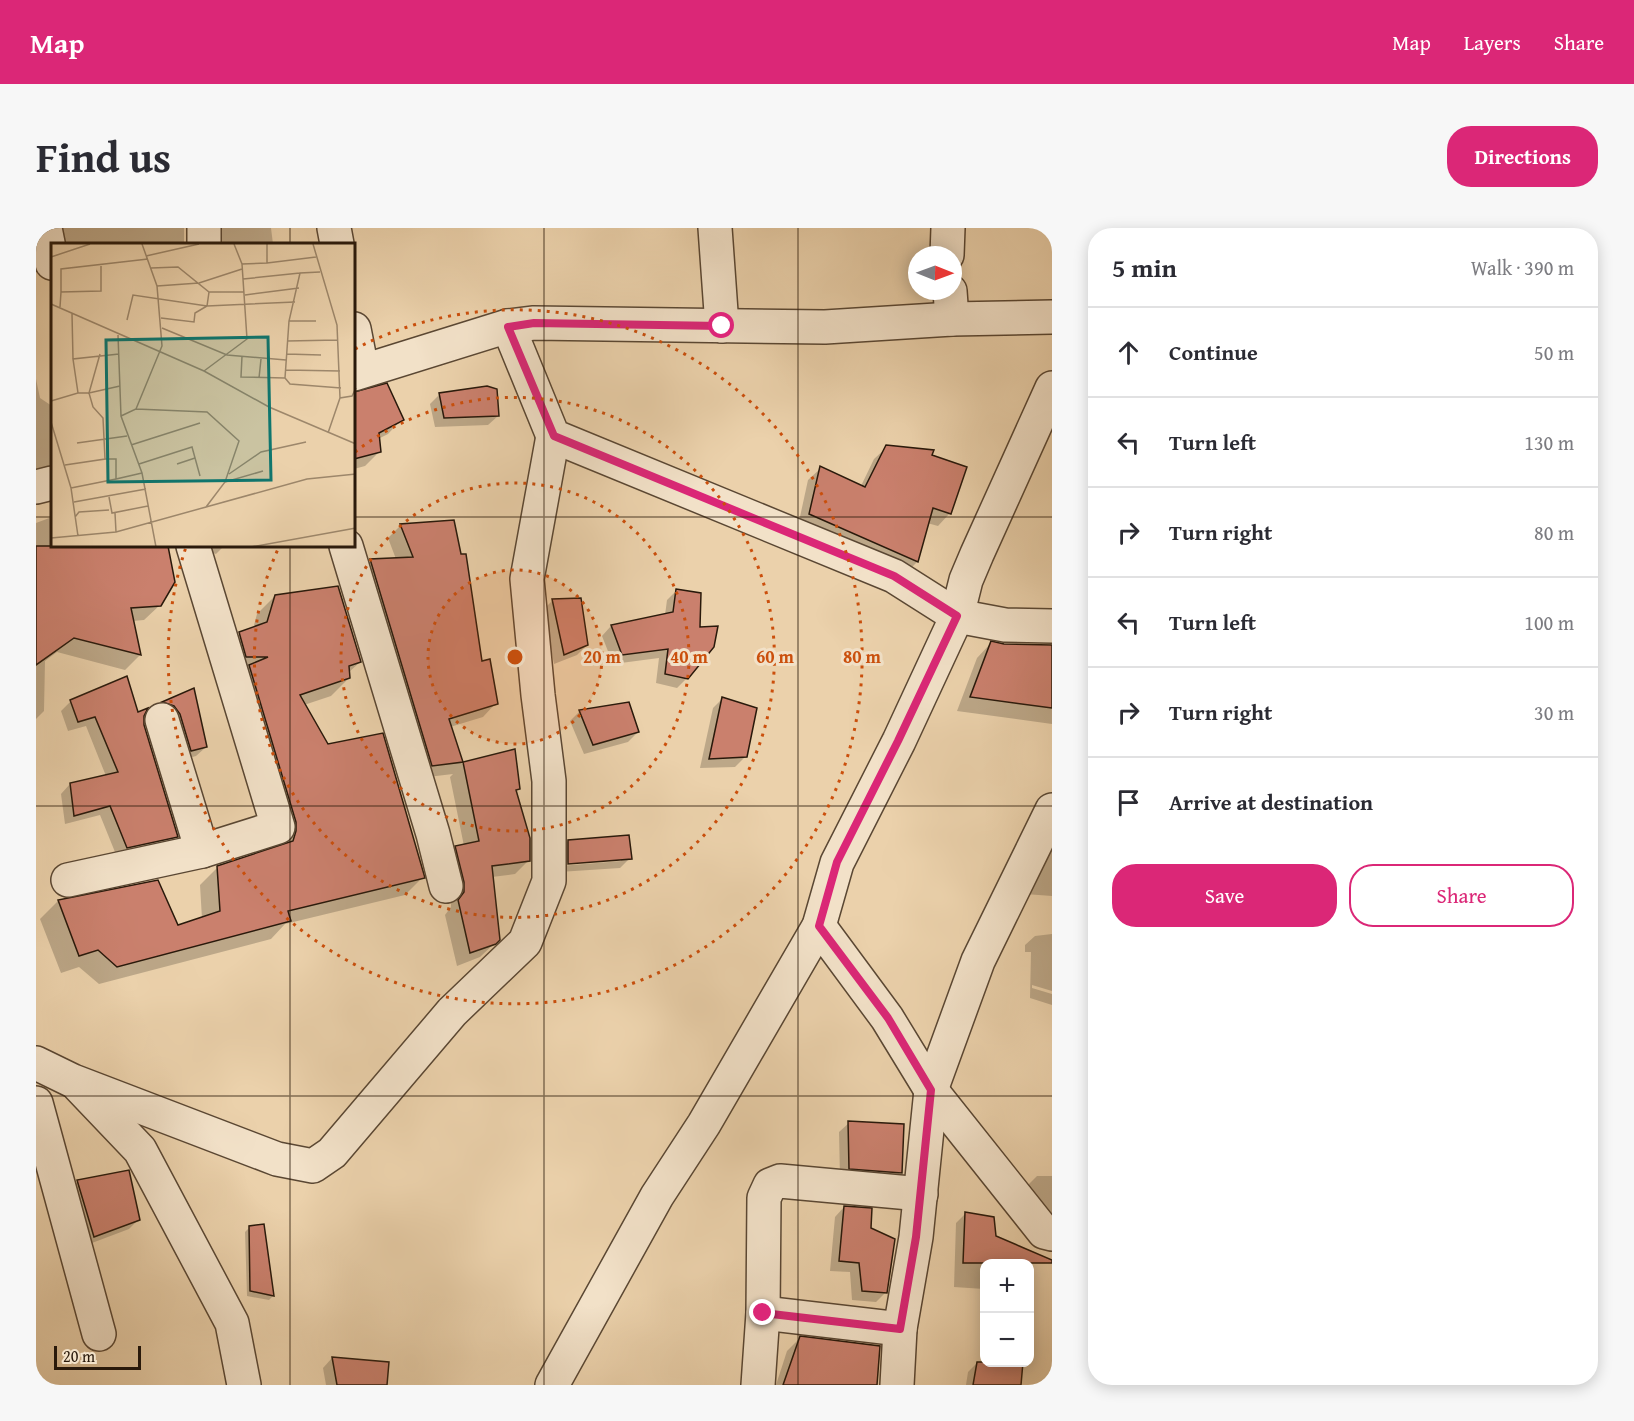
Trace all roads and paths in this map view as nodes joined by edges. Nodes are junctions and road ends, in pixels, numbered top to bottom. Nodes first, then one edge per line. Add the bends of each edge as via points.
1 (45, 228) edge
2 (334, 228) edge
3 (715, 228) edge
4 (948, 228) edge
5 (337, 243) edge
6 (947, 246) edge
7 (51, 258) edge
8 (951, 305) edge
9 (1052, 317) edge
10 (722, 326) junction
11 (508, 327) junction
12 (356, 350) edge
13 (358, 372) edge
14 (1052, 388) edge
15 (554, 436) junction
16 (51, 483) edge
17 (36, 487) edge
18 (194, 548) edge
19 (347, 548) edge
20 (957, 616) junction
21 (1052, 626) edge
22 (162, 720) dead end
23 (1052, 810) edge
24 (202, 850) junction
25 (68, 880) dead end
26 (446, 886) dead end
27 (819, 926) junction
28 (36, 1063) edge
29 (73, 1081) junction
30 (931, 1090) junction
31 (36, 1103) edge
32 (921, 1194) junction
33 (1052, 1234) edge
34 (763, 1313) junction
35 (900, 1329) junction
36 (99, 1334) dead end
37 (244, 1385) edge
38 (552, 1385) edge
39 (758, 1385) edge
40 (897, 1385) edge

1 - 7 street
2 - 5 street
3 - 10 street
4 - 6 street
8 - 9 street
8 - 10 street via 825,327
10 - 11 street via 534,323
11 - 13 street
11 - 15 street
12 - 13 street
14 - 20 street via 966,580
15 - 20 street via 894,576
15 - 29 street via 527,579 549,781 549,881 525,942 452,1012 332,1153 313,1166 277,1159
16 - 17 street
18 - 24 street via 278,827
19 - 26 street
20 - 21 street via 1005,625
20 - 27 street via 837,862
22 - 24 street
23 - 30 street via 978,961
24 - 25 street
27 - 30 street via 888,1018
27 - 38 street via 704,1124 657,1196
28 - 29 street
29 - 37 street via 140,1150 232,1323
30 - 32 street
30 - 33 street via 1044,1232
31 - 36 street
32 - 34 street via 780,1181 770,1185 764,1198
32 - 35 street
34 - 35 street
34 - 39 street
35 - 40 street

